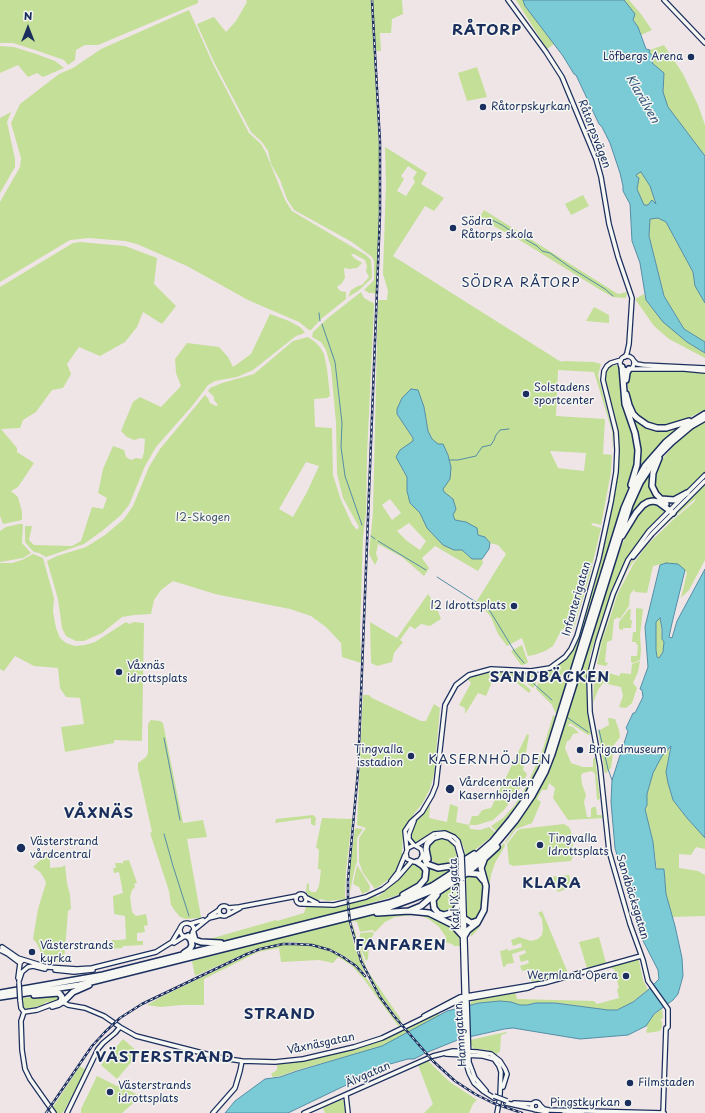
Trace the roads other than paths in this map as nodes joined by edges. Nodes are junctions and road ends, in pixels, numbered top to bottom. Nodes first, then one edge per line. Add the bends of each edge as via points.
1 (508, 0) edge
2 (664, 0) edge
3 (705, 43) edge
4 (629, 344) junction
5 (623, 359) junction
6 (633, 360) junction
7 (613, 363) junction
8 (622, 366) junction
9 (705, 368) edge
10 (630, 369) junction
11 (705, 371) edge
12 (705, 414) edge
13 (705, 418) edge
14 (695, 419) junction
15 (663, 451) junction
16 (705, 475) edge
17 (705, 481) edge
18 (687, 493) junction
19 (627, 500) junction
20 (661, 500) junction
21 (670, 511) junction
22 (618, 544) junction
23 (532, 796) junction
24 (415, 819) junction
25 (433, 838) junction
26 (492, 842) junction
27 (415, 845) junction
28 (406, 852) junction
29 (423, 853) junction
30 (461, 856) junction
31 (484, 859) junction
32 (414, 862) junction
33 (444, 867) junction
34 (467, 873) junction
35 (462, 880) junction
36 (390, 884) junction
37 (441, 890) junction
38 (297, 896) junction
39 (305, 897) junction
40 (278, 900) junction
41 (461, 901) junction
42 (296, 902) junction
43 (303, 904) junction
44 (320, 904) junction
45 (247, 905) junction
46 (378, 906) junction
47 (228, 908) junction
48 (219, 910) junction
49 (409, 911) junction
50 (229, 914) junction
51 (362, 914) junction
52 (221, 915) junction
53 (465, 919) junction
54 (190, 924) junction
55 (181, 927) junction
56 (193, 932) junction
57 (464, 935) junction
58 (187, 936) junction
59 (234, 942) junction
60 (0, 947) edge
61 (179, 956) junction
62 (641, 957) junction
63 (23, 960) junction
64 (28, 961) junction
65 (20, 964) junction
66 (27, 968) junction
67 (103, 979) junction
68 (19, 981) junction
69 (532, 986) junction
70 (465, 990) junction
71 (0, 993) edge
72 (478, 994) junction
73 (8, 996) junction
74 (0, 997) edge
75 (466, 998) junction
76 (454, 1001) junction
77 (62, 1002) junction
78 (466, 1004) junction
79 (24, 1012) junction
80 (120, 1027) junction
81 (467, 1042) junction
82 (453, 1051) junction
83 (478, 1052) junction
84 (467, 1053) junction
85 (439, 1054) junction
86 (242, 1061) junction
87 (346, 1095) junction
88 (500, 1095) junction
89 (540, 1105) junction
90 (533, 1107) junction
91 (537, 1110) junction
92 (54, 1113) edge
93 (67, 1113) edge
94 (213, 1113) edge
95 (304, 1113) edge
96 (348, 1113) edge
97 (497, 1113) edge
98 (582, 1113) edge
99 (664, 1113) edge

1 - 4 street, Råtorpsvägen via 557,69 599,168 609,224 632,298
2 - 3 street
4 - 5 street
4 - 6 street
5 - 6 street via 629,357
5 - 7 street
5 - 8 street
6 - 9 street via 643,365
6 - 10 street via 634,365
7 - 8 street
7 - 24 street, Infanterigatan via 604,371 603,380 616,432 616,472 599,558 577,636 565,657 550,668 532,671 491,669 469,675 456,685 445,705 436,785
8 - 10 street
8 - 19 highway via 625,404 635,432 638,450 637,465
10 - 11 street
10 - 14 highway via 626,377 627,396 631,409 640,421 662,428
12 - 14 highway
13 - 15 highway
14 - 19 highway via 656,451 637,479
15 - 20 highway via 654,468 652,482 654,492
15 - 22 highway via 637,489
16 - 18 street, Sandbäcksgatan
17 - 21 street, Sandbäcksgatan
18 - 20 highway via 674,500
18 - 21 street, Sandbäcksgatan
19 - 26 highway via 543,764 525,800
20 - 21 highway
21 - 22 highway via 656,501 643,505
21 - 62 street, Sandbäcksgatan via 640,547 618,582 591,665 589,690 609,851
22 - 23 highway via 552,754
23 - 31 highway via 514,828
23 - 51 highway via 495,845 455,877 434,890 412,899
24 - 27 street, Infanterigatan via 409,839
24 - 28 street, Infanterigatan via 405,831
25 - 29 street via 427,842
25 - 30 street, Karl IX:s gata via 444,836 452,840
25 - 33 highway via 428,844 426,857 432,864
26 - 33 highway via 463,861
26 - 46 highway via 469,862 443,879 410,896
27 - 28 street
27 - 29 street
27 - 30 street, Karl IX:s gata via 434,834 445,833 458,841
28 - 32 street via 407,859
28 - 36 street
29 - 32 street via 421,859
29 - 33 highway via 426,862 431,866
30 - 35 street, Karl IX:s gata, bridge
31 - 34 highway
31 - 57 highway via 481,868 486,886 484,910 477,923
32 - 36 street
32 - 46 highway via 426,870 422,884
34 - 37 highway
34 - 53 highway via 481,877 484,897 483,908 477,920 470,923
35 - 41 street, Karl IX:s gata
35 - 53 street, Karl IX:s gata
36 - 44 street via 358,900
37 - 41 highway via 432,904 438,913 452,913
37 - 49 highway via 421,906
38 - 39 street via 301,894
38 - 40 street
38 - 42 street
39 - 43 street
39 - 44 street
40 - 42 street
40 - 45 street
41 - 57 street, Karl IX:s gata
42 - 43 street
43 - 44 street
45 - 47 street
45 - 50 street
46 - 59 highway
47 - 48 street via 223,906
47 - 50 street
48 - 52 street
48 - 54 street via 201,922
49 - 51 highway
49 - 57 highway via 423,911 435,915
50 - 52 street
51 - 67 highway
52 - 56 street via 210,918
53 - 57 street, Karl IX:s gata
54 - 55 street via 185,923
54 - 56 street via 194,928
55 - 58 street via 181,932
55 - 64 street via 174,939 152,953 92,968 47,967
56 - 58 street
56 - 59 highway via 195,940 204,943
57 - 70 street, Karl IX:s gata
58 - 61 highway via 192,942 192,947
58 - 66 street via 156,954 100,968 74,972 34,966
59 - 61 highway
60 - 63 street
60 - 65 street
61 - 71 highway via 89,978
62 - 69 street, Våxnäsgatan
62 - 99 street, Sandbäcksgatan via 645,979 666,1007
63 - 64 street
63 - 65 street
64 - 66 street
65 - 66 street via 22,968
65 - 68 street
66 - 68 street
67 - 73 highway
67 - 77 highway via 73,992
68 - 79 street, bridge via 21,1008
69 - 72 street, Våxnäsgatan
69 - 75 street, Våxnäsgatan
70 - 72 street
70 - 75 street, Karl IX:s gata
70 - 76 street
72 - 75 street, Våxnäsgatan
73 - 74 highway
73 - 77 highway via 56,993 61,994
75 - 76 street, Våxnäsgatan
75 - 78 street, Hamngatan
76 - 78 street
76 - 86 street, Våxnäsgatan via 382,1038 322,1055 284,1061
77 - 79 street via 56,1006
77 - 80 street, Våxnäsgatan via 99,1014
78 - 81 street, Hamngatan
79 - 92 street via 22,1050 25,1069
80 - 86 street, Våxnäsgatan via 140,1037
80 - 93 street via 98,1049
81 - 82 street via 463,1048
81 - 83 street via 471,1049
81 - 84 street, Hamngatan
82 - 84 street, Älvgatan
82 - 85 street, Älvgatan
83 - 84 street
83 - 88 street via 494,1056 505,1069 507,1074
84 - 85 street, Älvgatan
84 - 88 street via 487,1056 497,1061 501,1072
84 - 90 street, Hamngatan, bridge via 466,1066 472,1080 480,1089 506,1102
85 - 87 street, Älvgatan
86 - 94 street via 235,1088
87 - 95 street, Älvgatan
87 - 96 street
88 - 97 street
89 - 90 street, Hamngatan via 536,1102
89 - 91 street
89 - 99 street, Hamngatan via 551,1110
90 - 91 street, Hamngatan
91 - 98 street, Hamngatan

